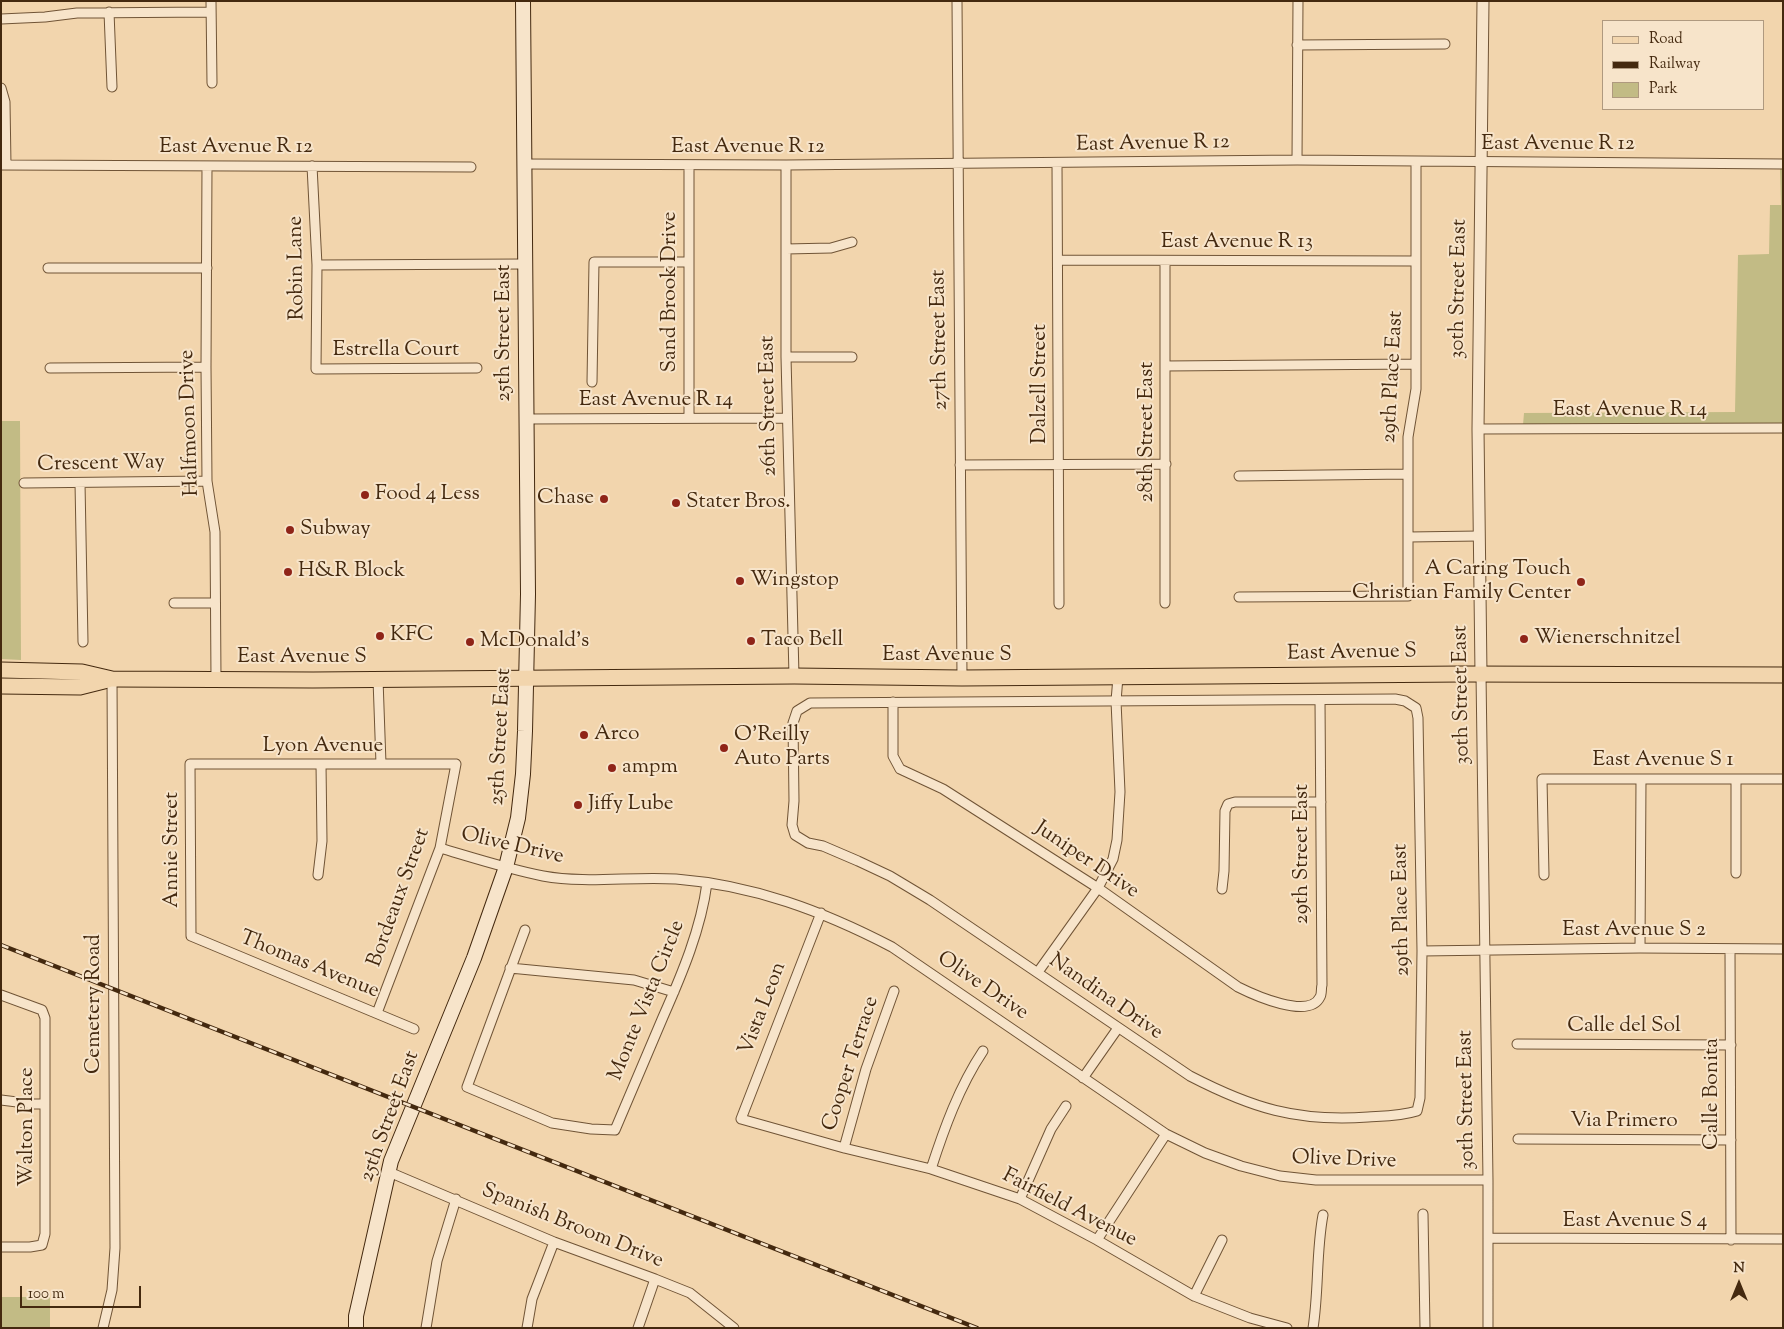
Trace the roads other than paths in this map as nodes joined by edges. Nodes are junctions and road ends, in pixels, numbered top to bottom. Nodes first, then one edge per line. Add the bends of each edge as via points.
1 (211, 1) edge
2 (522, 1) edge
3 (957, 1) edge
4 (1298, 1) edge
5 (1482, 1) edge
6 (109, 12) junction
7 (211, 12) junction
8 (1, 19) edge
9 (1445, 44) dead end
10 (1297, 46) junction
11 (212, 84) dead end
12 (112, 87) dead end
13 (1, 88) edge
14 (1297, 160) junction
15 (1416, 161) junction
16 (1480, 162) junction
17 (524, 164) junction
18 (957, 164) junction
19 (1057, 164) junction
20 (1783, 164) edge
21 (4, 165) edge
22 (786, 165) junction
23 (207, 166) junction
24 (312, 166) junction
25 (689, 166) junction
26 (471, 167) dead end
27 (852, 242) dead end
28 (786, 249) junction
29 (1058, 260) junction
30 (1165, 261) junction
31 (1416, 261) junction
32 (688, 262) junction
33 (524, 264) junction
34 (317, 265) junction
35 (48, 268) dead end
36 (207, 268) junction
37 (786, 357) junction
38 (852, 357) dead end
39 (1416, 364) junction
40 (1165, 366) junction
41 (206, 367) junction
42 (50, 368) dead end
43 (477, 368) dead end
44 (316, 369) joint
45 (592, 382) dead end
46 (689, 417) junction
47 (787, 418) junction
48 (526, 419) junction
49 (1783, 428) edge
50 (1478, 429) junction
51 (1059, 464) junction
52 (1166, 464) junction
53 (960, 465) junction
54 (1408, 474) junction
55 (1239, 476) dead end
56 (207, 481) junction
57 (24, 483) dead end
58 (80, 483) junction
59 (1479, 536) junction
60 (1409, 537) junction
61 (1239, 597) dead end
62 (174, 603) dead end
63 (214, 603) junction
64 (1165, 603) dead end
65 (1059, 604) dead end
66 (83, 642) dead end
67 (1, 670) edge
68 (1481, 674) junction
69 (1783, 675) edge
70 (794, 676) junction
71 (1118, 677) junction
72 (525, 678) junction
73 (962, 678) junction
74 (112, 679) junction
75 (378, 679) junction
76 (216, 680) junction
77 (1, 686) edge
78 (1320, 700) junction
79 (1116, 701) junction
80 (893, 702) junction
81 (190, 764) joint
82 (321, 764) junction
83 (380, 764) junction
84 (456, 764) joint
85 (1641, 779) junction
86 (1736, 779) junction
87 (1783, 779) edge
88 (1321, 802) junction
89 (440, 848) junction
90 (506, 867) junction
91 (1736, 873) dead end
92 (318, 875) dead end
93 (1544, 875) dead end
94 (707, 882) junction
95 (1098, 888) junction
96 (1222, 889) dead end
97 (821, 912) junction
98 (525, 930) dead end
99 (191, 936) joint
100 (1640, 948) junction
101 (1730, 948) junction
102 (1783, 949) edge
103 (1422, 951) junction
104 (1486, 951) junction
105 (510, 968) junction
106 (1038, 972) junction
107 (894, 991) dead end
108 (674, 992) junction
109 (1, 995) edge
110 (1313, 1004) joint
111 (377, 1013) junction
112 (1118, 1028) junction
113 (414, 1029) dead end
114 (1517, 1044) dead end
115 (1730, 1045) junction
116 (983, 1052) dead end
117 (1083, 1078) junction
118 (1, 1100) edge
119 (45, 1104) junction
120 (1066, 1106) dead end
121 (1417, 1111) joint
122 (741, 1118) joint
123 (1166, 1134) junction
124 (1518, 1139) dead end
125 (1731, 1140) junction
126 (844, 1148) junction
127 (931, 1169) junction
128 (389, 1172) junction
129 (1488, 1180) junction
130 (456, 1199) junction
131 (1020, 1199) junction
132 (1424, 1214) dead end
133 (1323, 1215) dead end
134 (1488, 1238) junction
135 (1783, 1239) edge
136 (1097, 1240) junction
137 (1222, 1240) dead end
138 (1731, 1240) junction
139 (554, 1242) junction
140 (1, 1247) edge
141 (655, 1279) junction
142 (1194, 1296) junction
143 (103, 1328) edge
144 (356, 1328) edge
145 (426, 1328) edge
146 (527, 1328) edge
147 (638, 1328) edge
148 (734, 1328) edge
149 (1287, 1328) edge
150 (1313, 1328) edge
151 (1425, 1328) edge
152 (1488, 1328) edge

1 - 7 street
2 - 17 main road, 25th Street East
3 - 18 street, 27th Street East
4 - 10 street
5 - 16 street, 30th Street East
6 - 7 street
6 - 8 street
6 - 12 street
7 - 11 street
9 - 10 street
10 - 14 street
13 - 21 street via 5,102
14 - 15 street, East Avenue R 12
14 - 19 street, East Avenue R 12
15 - 16 street, East Avenue R 12
15 - 31 street, 29th Place East
16 - 20 street, East Avenue R 12
16 - 50 street, 30th Street East
17 - 25 street, East Avenue R 12
17 - 33 main road, 25th Street East
18 - 19 street, East Avenue R 12
18 - 22 street, East Avenue R 12
18 - 53 street, 27th Street East
19 - 29 street, Dalzell Street
21 - 23 street, East Avenue R 12
22 - 25 street, East Avenue R 12
22 - 28 street, 26th Street East
23 - 24 street, East Avenue R 12
23 - 36 street, Halfmoon Drive
24 - 26 street, East Avenue R 12
24 - 34 street, Robin Lane
25 - 32 street, Sand Brook Drive
27 - 28 street via 831,248
28 - 37 street, 26th Street East
29 - 30 street, East Avenue R 13
29 - 51 street, Dalzell Street
30 - 31 street, East Avenue R 13
30 - 40 street, 28th Street East
31 - 39 street, 29th Place East
32 - 45 street via 594,262
32 - 46 street, Sand Brook Drive
33 - 34 street
33 - 48 main road, 25th Street East
34 - 44 street, Robin Lane
35 - 36 street
36 - 41 street, Halfmoon Drive
37 - 38 street
37 - 47 street, 26th Street East
39 - 40 street
39 - 54 street, 29th Place East via 1416,389 1408,437
40 - 52 street, 28th Street East
41 - 42 street
41 - 56 street, Halfmoon Drive
43 - 44 street, Estrella Court
46 - 47 street, East Avenue R 14
46 - 48 street, East Avenue R 14
47 - 70 street, 26th Street East
48 - 72 main road, 25th Street East via 528,594
49 - 50 street, East Avenue R 14
50 - 59 street, 30th Street East
51 - 52 street
51 - 53 street
51 - 65 street, Dalzell Street
52 - 64 street, 28th Street East
53 - 73 street, 27th Street East
54 - 55 street
54 - 60 street, 29th Place East
56 - 58 street, Crescent Way
56 - 63 street, Halfmoon Drive via 215,532
57 - 58 street, Crescent Way
58 - 66 street
59 - 60 street
59 - 68 street, 30th Street East
60 - 61 street, 29th Place East via 1408,596
62 - 63 street
63 - 76 street, Halfmoon Drive
67 - 74 main road, East Avenue S via 82,672
68 - 69 main road, East Avenue S
68 - 71 main road, East Avenue S
68 - 104 street, 30th Street East
70 - 72 main road, East Avenue S
70 - 73 main road, East Avenue S
71 - 73 main road, East Avenue S
71 - 79 street
72 - 75 main road, East Avenue S
72 - 90 main road, 25th Street East via 523,774 518,818
74 - 76 main road, East Avenue S
74 - 77 main road, East Avenue S via 80,687
74 - 143 street, Cemetery Road via 115,1248 112,1290
75 - 76 main road, East Avenue S
75 - 83 street
78 - 79 street
78 - 88 street, 29th Street East
78 - 103 street, 29th Place East via 1395,699 1416,708
79 - 80 street
79 - 95 street via 1120,792 1117,840 1113,858
80 - 95 street, Juniper Drive via 893,756 900,769 943,789
80 - 106 street, Nandina Drive via 810,703 798,711 793,723 792,825 795,835 890,876
81 - 82 street, Lyon Avenue
81 - 99 street, Annie Street
82 - 83 street, Lyon Avenue
82 - 92 street via 322,841
83 - 84 street, Lyon Avenue
84 - 89 street, Bordeaux Street
85 - 86 street, East Avenue S 1
85 - 93 street, East Avenue S 1 via 1542,779
85 - 100 street
86 - 87 street, East Avenue S 1
86 - 91 street
88 - 96 street via 1228,804
88 - 110 street, 29th Street East via 1322,985 1320,996
89 - 90 street, Olive Drive
89 - 111 street, Bordeaux Street
90 - 94 street, Olive Drive via 570,879
90 - 128 main road, 25th Street East via 474,958
94 - 97 street, Olive Drive via 782,899
94 - 108 street, Monte Vista Circle via 703,909
95 - 106 street
95 - 110 street, Juniper Drive via 1238,987 1282,1004
97 - 117 street, Olive Drive via 892,946
97 - 122 street, Vista Leon
98 - 105 street
99 - 111 street, Thomas Avenue
100 - 101 street, East Avenue S 2
100 - 104 street, East Avenue S 2
101 - 102 street, East Avenue S 2
101 - 115 street, Calle Bonita
103 - 104 street, East Avenue S 2
103 - 121 street, 29th Place East via 1420,1098
104 - 129 street, 30th Street East
105 - 108 street via 634,980
105 - 108 street, Monte Vista Circle via 467,1087 552,1123 591,1129 615,1130
106 - 112 street, Nandina Drive
107 - 126 street, Cooper Terrace via 866,1069
109 - 119 street, Walton Place via 42,1010 46,1018
111 - 113 street, Thomas Avenue
112 - 117 street
112 - 121 street, Nandina Drive via 1190,1076 1255,1106 1295,1116 1340,1119 1403,1115
114 - 115 street, Calle del Sol
115 - 125 street, Calle Bonita
116 - 127 street via 969,1072 942,1134
117 - 123 street, Olive Drive
118 - 119 street
119 - 140 street, Walton Place via 45,1234 42,1245
120 - 131 street via 1051,1129
122 - 126 street, Fairfield Avenue
123 - 129 street, Olive Drive via 1223,1160 1280,1176 1316,1180
123 - 136 street
124 - 125 street, Via Primero
125 - 138 street, Calle Bonita
126 - 127 street, Fairfield Avenue
127 - 131 street, Fairfield Avenue
128 - 130 street, Spanish Broom Drive
128 - 144 main road, 25th Street East
129 - 134 street, 30th Street East
130 - 139 street, Spanish Broom Drive
130 - 145 street via 437,1262
131 - 136 street, Fairfield Avenue
132 - 151 street
133 - 150 street
134 - 138 street, East Avenue S 4
134 - 152 street, 30th Street East
135 - 138 street, East Avenue S 4
136 - 142 street, Fairfield Avenue
137 - 142 street
139 - 141 street, Spanish Broom Drive
139 - 146 street via 532,1298
141 - 147 street
141 - 148 street, Spanish Broom Drive via 690,1293
142 - 149 street, Fairfield Avenue via 1250,1318

